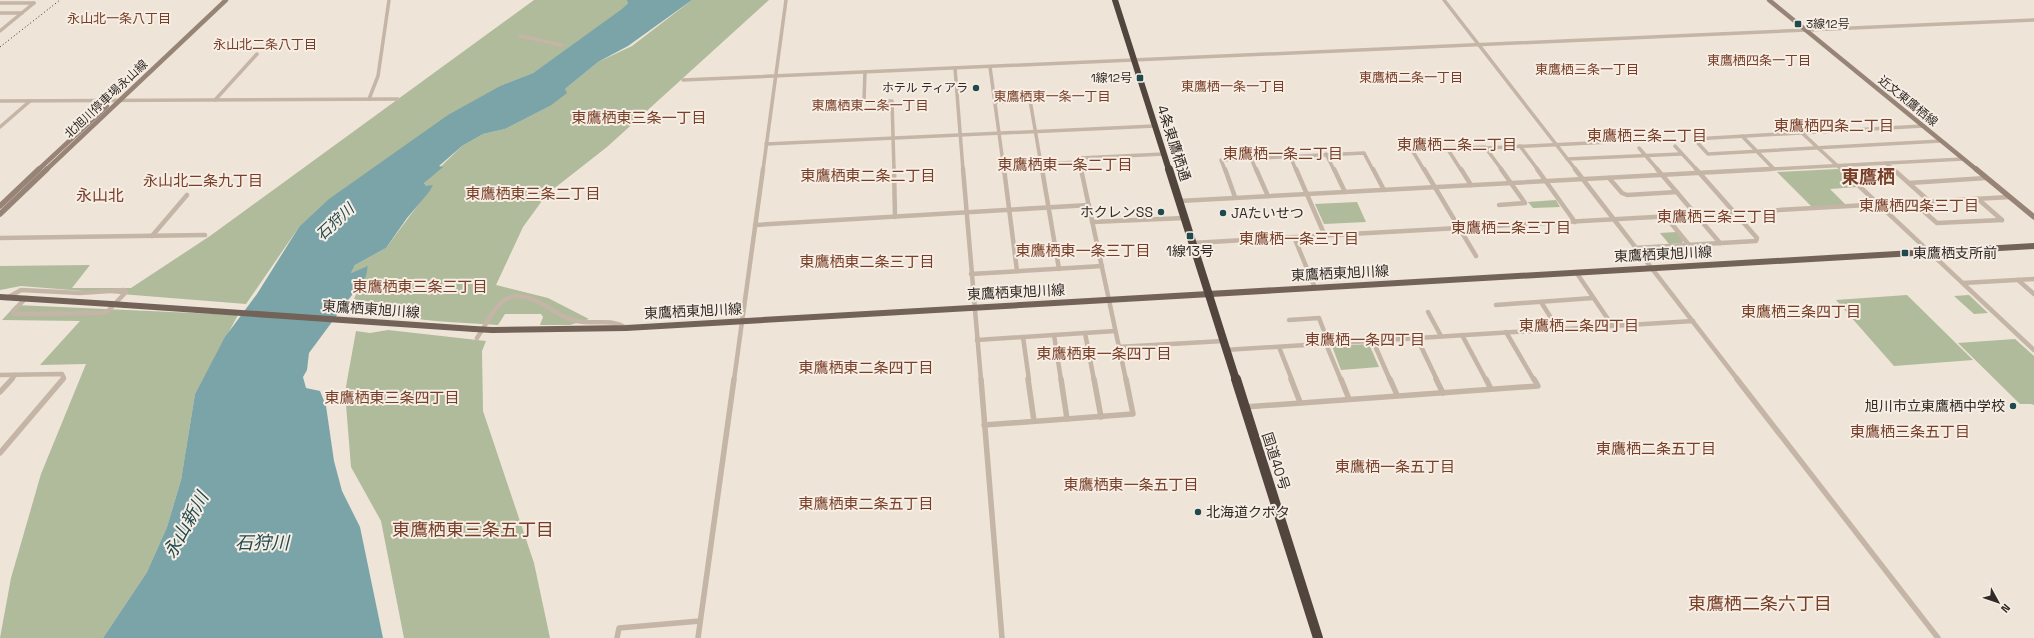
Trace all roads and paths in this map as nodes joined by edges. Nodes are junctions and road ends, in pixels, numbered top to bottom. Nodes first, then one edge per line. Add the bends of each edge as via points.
1 (221, 0) edge
2 (226, 0) edge
3 (389, 0) edge
4 (786, 0) edge
5 (1115, 0) edge
6 (1444, 0) edge
7 (1769, 0) edge
8 (0, 3) edge
9 (0, 13) edge
10 (22, 13) junction
11 (2034, 20) edge
12 (1, 30) edge
13 (1806, 30) junction
14 (520, 36) dead end
15 (562, 45) dead end
16 (1479, 45) junction
17 (257, 54) dead end
18 (1134, 60) junction
19 (990, 67) junction
20 (955, 68) junction
21 (865, 72) junction
22 (776, 76) junction
23 (683, 80) dead end
24 (369, 98) junction
25 (398, 99) dead end
26 (116, 100) junction
27 (215, 100) junction
28 (0, 101) edge
29 (30, 101) junction
30 (994, 102) junction
31 (1155, 126) junction
32 (1923, 126) junction
33 (0, 127) edge
34 (1035, 131) junction
35 (998, 133) junction
36 (1802, 133) junction
37 (960, 135) junction
38 (1742, 136) junction
39 (894, 138) junction
40 (1941, 141) junction
41 (1610, 142) dead end
42 (766, 144) junction
43 (1556, 144) junction
44 (1520, 146) junction
45 (1675, 146) dead end
46 (1447, 148) junction
47 (1486, 148) junction
48 (1639, 148) dead end
49 (1818, 148) junction
50 (1757, 152) junction
51 (1164, 154) junction
52 (1326, 154) junction
53 (1682, 154) junction
54 (1290, 156) junction
55 (1646, 156) junction
56 (1251, 158) junction
57 (1567, 159) junction
58 (1963, 159) junction
59 (1080, 162) junction
60 (1886, 163) junction
61 (1041, 164) junction
62 (1837, 166) junction
63 (1774, 169) junction
64 (1699, 173) junction
65 (1662, 175) junction
66 (1609, 178) junction
67 (1986, 178) junction
68 (1582, 179) junction
69 (1546, 181) junction
70 (1510, 183) junction
71 (1909, 183) junction
72 (1471, 185) junction
73 (1435, 187) junction
74 (1384, 190) junction
75 (1344, 192) junction
76 (1677, 192) junction
77 (1306, 194) junction
78 (187, 196) dead end
79 (1268, 196) junction
80 (1235, 197) junction
81 (2010, 197) junction
82 (1978, 199) junction
83 (1179, 201) junction
84 (1930, 202) junction
85 (1914, 203) junction
86 (1089, 205) junction
87 (1499, 205) dead end
88 (1879, 205) junction
89 (0, 206) edge
90 (1048, 208) junction
91 (1009, 209) junction
92 (966, 212) junction
93 (1735, 213) junction
94 (0, 214) edge
95 (1696, 215) junction
96 (895, 217) junction
97 (1666, 217) junction
98 (2034, 217) edge
99 (1184, 218) junction
100 (1613, 219) junction
101 (1092, 222) junction
102 (1575, 222) junction
103 (755, 225) junction
104 (1459, 228) junction
105 (205, 235) dead end
106 (152, 236) junction
107 (1325, 236) junction
108 (0, 238) edge
109 (1294, 238) junction
110 (1192, 243) junction
111 (1720, 243) junction
112 (1689, 245) junction
113 (2034, 246) edge
114 (1635, 248) junction
115 (1930, 252) junction
116 (1476, 256) dead end
117 (1102, 266) junction
118 (1650, 268) junction
119 (1060, 269) junction
120 (1017, 271) junction
121 (1576, 272) junction
122 (972, 274) junction
123 (2034, 279) edge
124 (2018, 280) junction
125 (1963, 283) junction
126 (1315, 288) junction
127 (1208, 293) junction
128 (2034, 294) edge
129 (4, 298) edge
130 (26, 298) junction
131 (1593, 298) junction
132 (1109, 299) junction
133 (1540, 302) junction
134 (1496, 305) dead end
135 (974, 307) junction
136 (1428, 312) dead end
137 (1289, 320) dead end
138 (1693, 321) junction
139 (742, 322) junction
140 (1612, 325) junction
141 (626, 328) junction
142 (1558, 329) junction
143 (1115, 331) junction
144 (1506, 332) junction
145 (1085, 333) junction
146 (1054, 335) junction
147 (1462, 335) junction
148 (1441, 336) junction
149 (1023, 337) junction
150 (477, 338) dead end
151 (1417, 338) junction
152 (977, 340) junction
153 (1373, 341) junction
154 (1327, 344) junction
155 (1224, 346) junction
156 (1279, 346) junction
157 (1118, 347) junction
158 (2034, 350) edge
159 (0, 375) edge
160 (15, 375) junction
161 (1491, 389) junction
162 (0, 392) edge
163 (1443, 393) junction
164 (1397, 395) junction
165 (1349, 399) junction
166 (1300, 402) junction
167 (1244, 407) junction
168 (1101, 417) junction
169 (1067, 419) junction
170 (1034, 421) junction
171 (984, 425) junction
172 (0, 453) edge
173 (700, 621) junction
174 (617, 638) edge
175 (698, 638) edge
176 (1002, 638) edge
177 (1318, 638) edge
178 (1938, 638) edge

1 - 26 main road, 北旭川停車場永山線
2 - 26 main road, 北旭川停車場永山線
3 - 24 street via 378,76
4 - 22 street
5 - 18 highway, 4条東鷹栖通
6 - 16 street
7 - 13 main road, 近文東鷹栖線
8 - 10 street via 34,3
9 - 10 street
10 - 12 street
11 - 13 street
13 - 16 street
13 - 32 main road, 近文東鷹栖線
14 - 15 street
16 - 18 street
16 - 43 street
17 - 27 street
18 - 19 street
18 - 31 highway, 4条東鷹栖通
19 - 20 street
19 - 30 street
20 - 21 street
20 - 37 street
21 - 22 street
21 - 39 street via 864,100 892,101
22 - 23 street
22 - 42 street
24 - 25 street
24 - 27 street
26 - 27 street
26 - 29 street
26 - 89 main road, 北旭川停車場永山線
26 - 94 main road, 北旭川停車場永山線
28 - 29 street
29 - 33 street
30 - 34 street via 1030,100
30 - 35 street
31 - 34 street
31 - 51 highway, 4条東鷹栖通
32 - 36 street
32 - 40 main road, 近文東鷹栖線
34 - 35 street
34 - 61 street
35 - 37 street
35 - 91 street
36 - 38 street
36 - 49 street
37 - 39 street
37 - 92 street
38 - 50 street
38 - 50 street via 1694,139 1708,154
39 - 42 street
39 - 96 street
40 - 49 street
40 - 58 main road, 近文東鷹栖線
41 - 43 street
42 - 103 street
43 - 44 street
43 - 57 street
44 - 47 street
44 - 69 street
45 - 53 street
46 - 47 street
46 - 72 street
46 - 73 street via 1412,150
47 - 70 street
48 - 55 street
49 - 50 street
49 - 62 street
50 - 63 street
51 - 59 street via 1079,158
51 - 83 highway, 4条東鷹栖通
52 - 54 street
52 - 74 street via 1364,152
52 - 75 street
53 - 55 street
53 - 64 street
54 - 56 street
54 - 77 street
55 - 57 street
55 - 65 street
56 - 79 street
56 - 80 street via 1221,160
57 - 68 street
58 - 60 street
58 - 67 main road, 近文東鷹栖線
59 - 61 street
59 - 86 street
60 - 62 street
60 - 71 street
61 - 90 street
62 - 63 street
62 - 88 street
63 - 64 street
64 - 65 street
64 - 93 street
65 - 66 street
65 - 76 street
66 - 68 street
66 - 76 street via 1627,195
67 - 71 street
67 - 81 main road, 近文東鷹栖線
68 - 69 street
68 - 100 street
69 - 70 street
69 - 102 street
70 - 72 street
70 - 87 street via 1525,203
71 - 84 street
72 - 73 street
73 - 74 street
73 - 104 street
74 - 75 street
75 - 77 street
76 - 95 street
77 - 79 street
77 - 107 street
78 - 106 street
79 - 80 street
80 - 83 street
81 - 82 street
81 - 98 main road, 近文東鷹栖線
82 - 84 street
82 - 85 street via 2002,220 1936,224
83 - 99 highway, 4条東鷹栖通
84 - 85 street
85 - 88 street
86 - 90 street
86 - 101 street
88 - 93 street
88 - 115 street
90 - 91 street
90 - 119 street
91 - 92 street
91 - 120 street
92 - 96 street
92 - 122 street
93 - 95 street
93 - 111 street via 1757,238 1756,241
95 - 97 street
95 - 111 street
96 - 103 street
97 - 100 street
97 - 112 street
99 - 101 street
99 - 110 highway, 4条東鷹栖通
100 - 102 street
100 - 114 street
101 - 117 street
102 - 104 street
103 - 139 street
104 - 107 street
104 - 116 street
105 - 106 street
106 - 108 street
107 - 109 street
109 - 110 street
109 - 126 street
110 - 127 highway, 4条東鷹栖通
111 - 112 street
112 - 114 street
113 - 115 main road, 東鷹栖東旭川線
114 - 118 street
115 - 118 main road, 東鷹栖東旭川線
115 - 125 street
117 - 119 street
117 - 132 street
118 - 121 main road, 東鷹栖東旭川線
118 - 138 street
119 - 120 street
120 - 122 street
121 - 126 main road, 東鷹栖東旭川線
121 - 131 street
122 - 135 street
123 - 124 street
124 - 125 street
124 - 128 street
125 - 158 street
126 - 127 main road, 東鷹栖東旭川線
127 - 132 main road, 東鷹栖東旭川線
127 - 155 highway, 国道40号
129 - 130 main road, 東鷹栖東旭川線
129 - 130 street via 22,290 126,292 107,312 89,315 14,314 13,311
130 - 141 main road, 東鷹栖東旭川線, bridge via 474,330
131 - 133 street
131 - 140 street
132 - 135 main road, 東鷹栖東旭川線
132 - 143 street
133 - 134 street
133 - 142 street
135 - 139 main road, 東鷹栖東旭川線
135 - 152 street
136 - 148 street
137 - 154 street via 1319,318
138 - 140 street
138 - 178 street
139 - 141 main road, 東鷹栖東旭川線
139 - 173 street
140 - 142 street
141 - 150 street via 617,322 576,321 542,303 516,294 505,297 500,302
142 - 144 street
143 - 145 street
143 - 157 street
144 - 147 street
144 - 161 street via 1538,386
145 - 146 street
145 - 168 street
146 - 149 street
146 - 169 street
147 - 148 street
147 - 161 street
148 - 151 street
149 - 152 street
149 - 170 street
151 - 153 street
151 - 163 street
152 - 171 street
153 - 154 street
153 - 164 street
154 - 156 street
154 - 165 street
155 - 156 street
155 - 157 street
155 - 167 highway, 国道40号
156 - 166 street
157 - 168 street via 1133,414
159 - 160 street
160 - 162 street
160 - 172 street via 62,374 64,378
161 - 163 street
163 - 164 street
164 - 165 street
165 - 166 street
166 - 167 street
167 - 177 highway, 国道40号
168 - 169 street
169 - 170 street
170 - 171 street
171 - 176 street
173 - 174 street via 619,628
173 - 175 street

